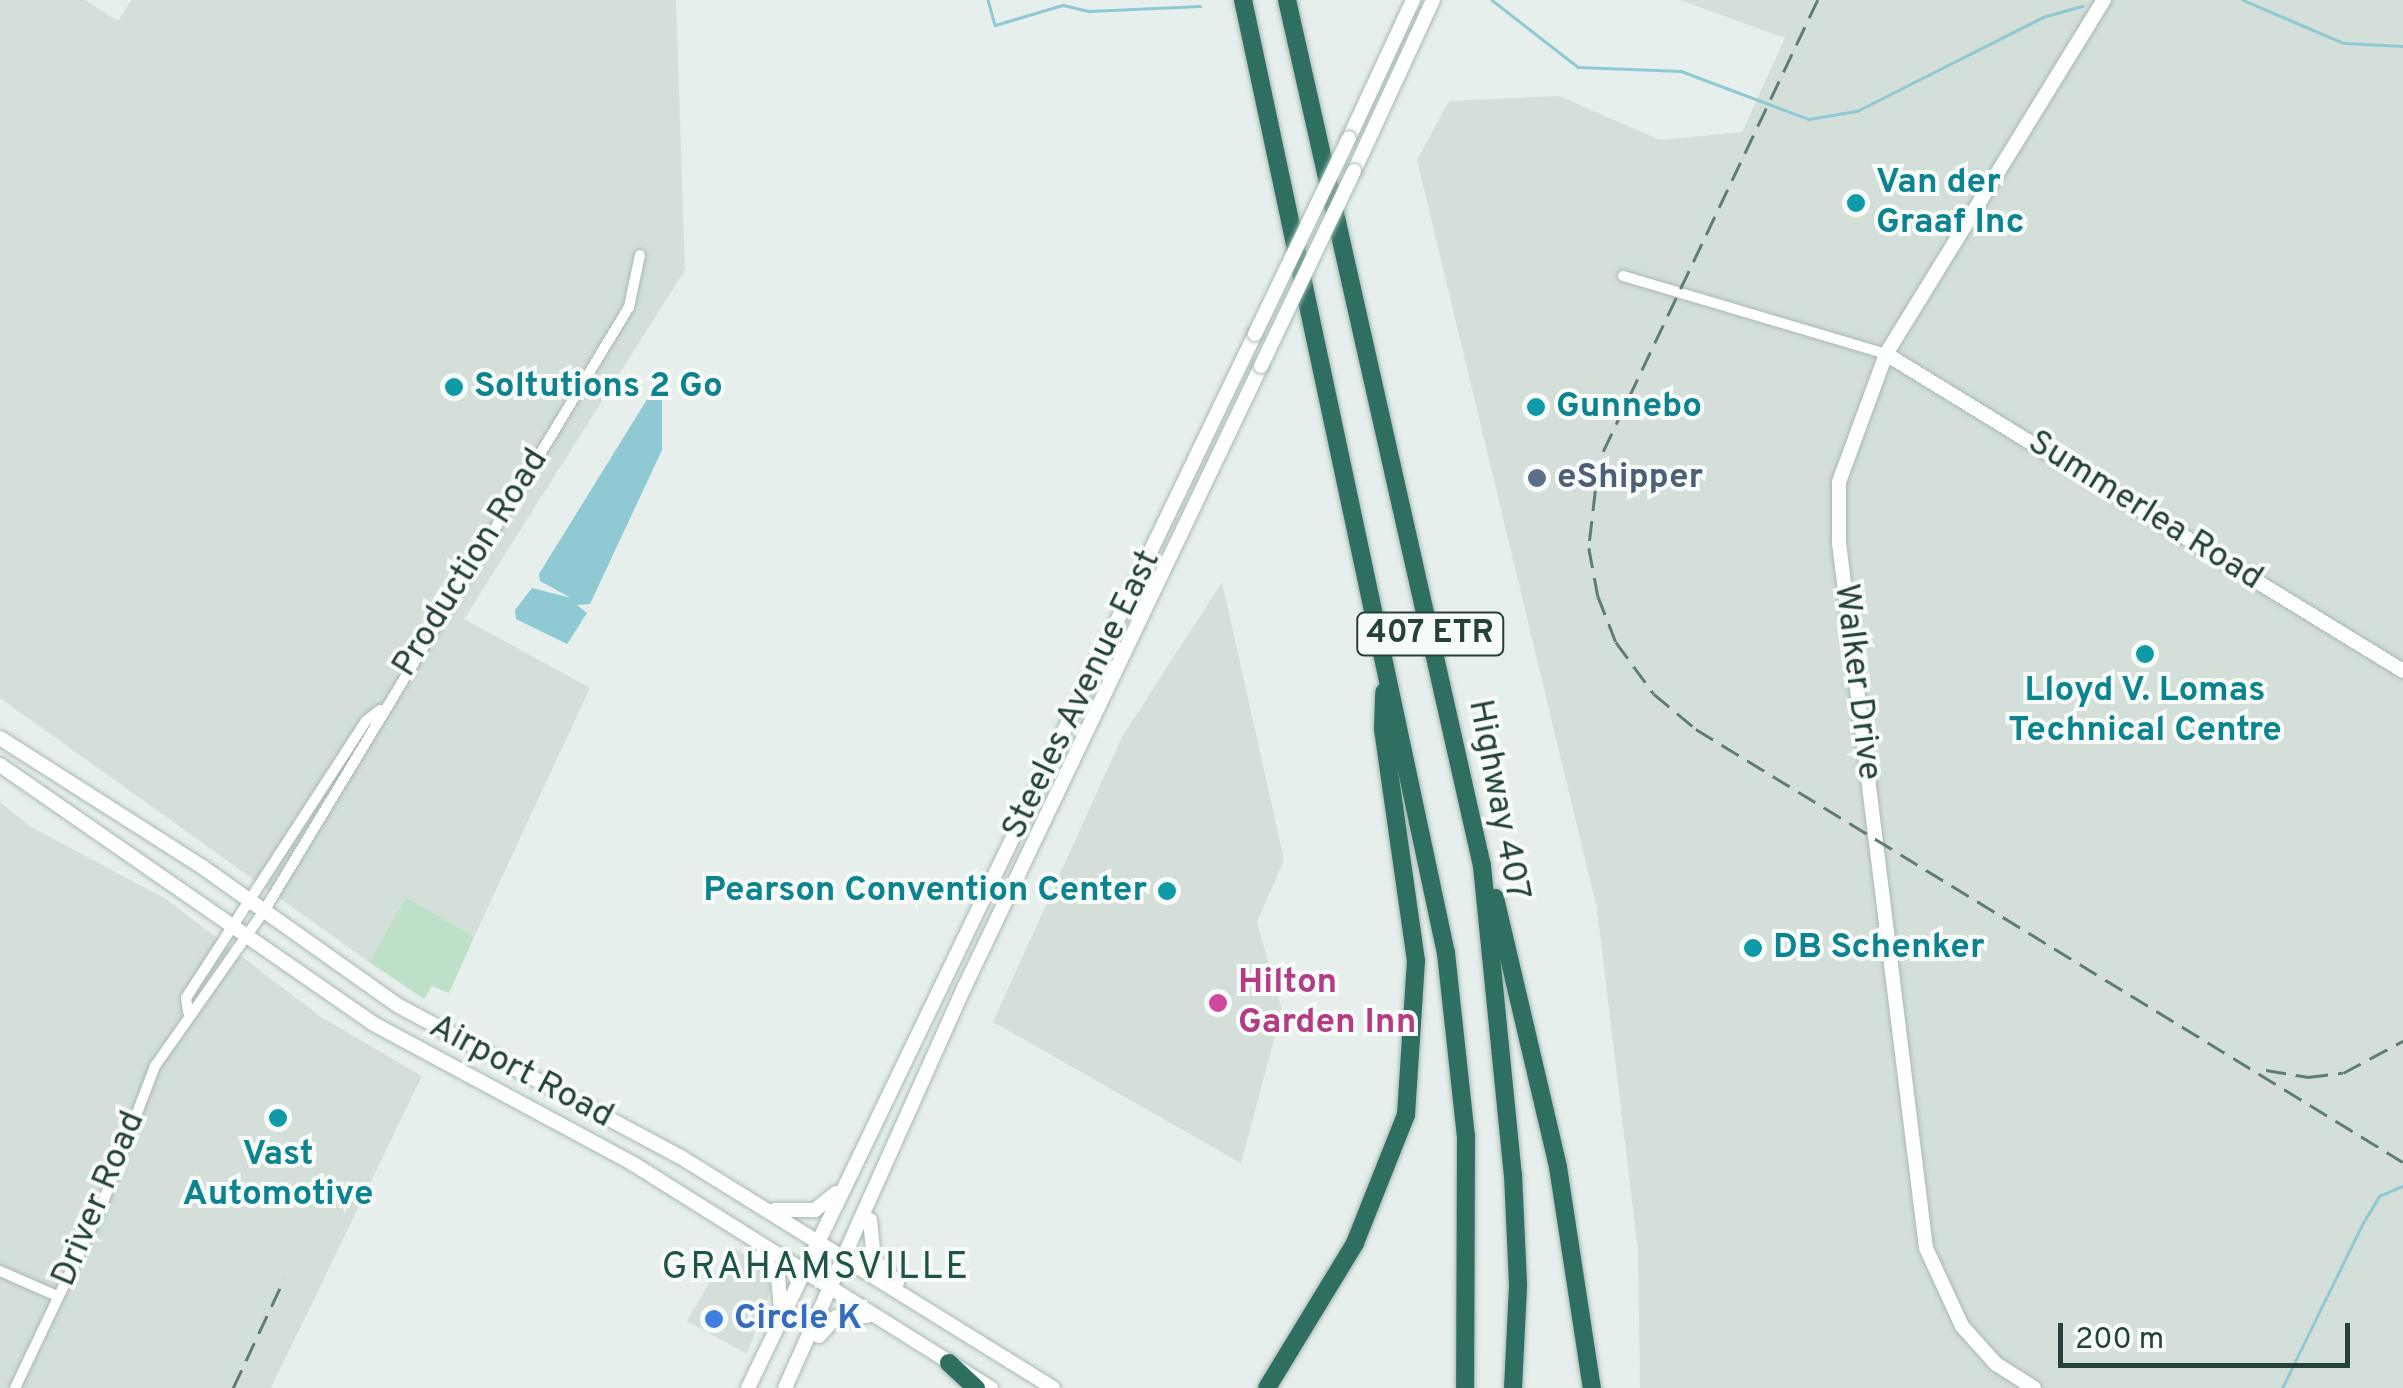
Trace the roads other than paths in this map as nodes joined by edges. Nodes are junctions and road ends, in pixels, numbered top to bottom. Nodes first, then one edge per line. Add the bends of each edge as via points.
1 (1244, 0) edge
2 (1287, 0) edge
3 (1413, 0) edge
4 (1433, 0) edge
5 (2104, 0) edge
6 (640, 255) dead end
7 (1624, 276) dead end
8 (1886, 354) junction
9 (1385, 667) junction
10 (2403, 670) edge
11 (0, 738) edge
12 (0, 765) edge
13 (1482, 866) junction
14 (257, 906) junction
15 (240, 930) junction
16 (188, 1012) junction
17 (846, 1181) junction
18 (754, 1202) junction
19 (873, 1204) junction
20 (732, 1228) junction
21 (818, 1242) junction
22 (846, 1260) junction
23 (0, 1271) edge
24 (803, 1273) junction
25 (832, 1291) junction
26 (57, 1296) junction
27 (940, 1317) junction
28 (779, 1323) junction
29 (886, 1324) junction
30 (798, 1360) junction
31 (949, 1363) junction
32 (15, 1388) edge
33 (748, 1388) edge
34 (785, 1388) edge
35 (976, 1388) edge
36 (991, 1388) edge
37 (1054, 1388) edge
38 (1267, 1388) edge
39 (1465, 1388) edge
40 (1513, 1388) edge
41 (1592, 1388) edge
42 (2034, 1388) edge

1 - 9 highway, 407 ETR
2 - 13 highway, Highway 407 / 407 ETR
3 - 17 main road, Steeles Avenue East, bridge
4 - 19 main road, Steeles Avenue East, bridge via 966,986
5 - 8 main road, Walker Drive
6 - 14 street, Production Road via 629,307 380,710 376,728
7 - 8 street
8 - 10 main road, Summerlea Road
8 - 42 main road, Walker Drive via 1840,482 1840,543 1926,1248 1962,1326 1996,1364
9 - 38 highway via 1383,728 1416,961 1406,1115 1355,1243
9 - 39 highway, 407 ETR via 1446,954 1466,1136
11 - 14 main road, Airport Road
12 - 15 main road, Airport Road
13 - 40 highway, Highway 407 / 407 ETR via 1513,1174
13 - 41 highway via 1506,938 1558,1166
14 - 15 street, Production Road
14 - 18 main road, Airport Road via 397,1005
15 - 16 street, Driver Road via 206,1001
15 - 16 street, Driver Road via 186,998
15 - 20 main road, Airport Road via 372,1023 527,1101
16 - 26 street, Driver Road via 156,1066 100,1210
17 - 18 main road via 826,1204 798,1214
17 - 21 main road, Steeles Avenue East
18 - 21 main road, Airport Road
19 - 22 main road, Steeles Avenue East
19 - 27 main road via 868,1231 874,1260
20 - 24 main road, Airport Road
20 - 28 main road via 774,1266 783,1294
21 - 22 main road, Airport Road
21 - 24 main road, Steeles Avenue East
22 - 25 main road, Steeles Avenue East
22 - 27 main road, Airport Road
23 - 26 street
24 - 25 main road, Airport Road
24 - 28 main road, Steeles Avenue East
25 - 29 main road, Airport Road
25 - 30 main road, Steeles Avenue East
26 - 32 street, Driver Road
27 - 37 main road, Airport Road
28 - 33 main road, Steeles Avenue East
29 - 30 main road via 856,1312 836,1317
29 - 31 main road, Airport Road
30 - 34 main road, Steeles Avenue East
31 - 35 highway
31 - 36 main road, Airport Road

